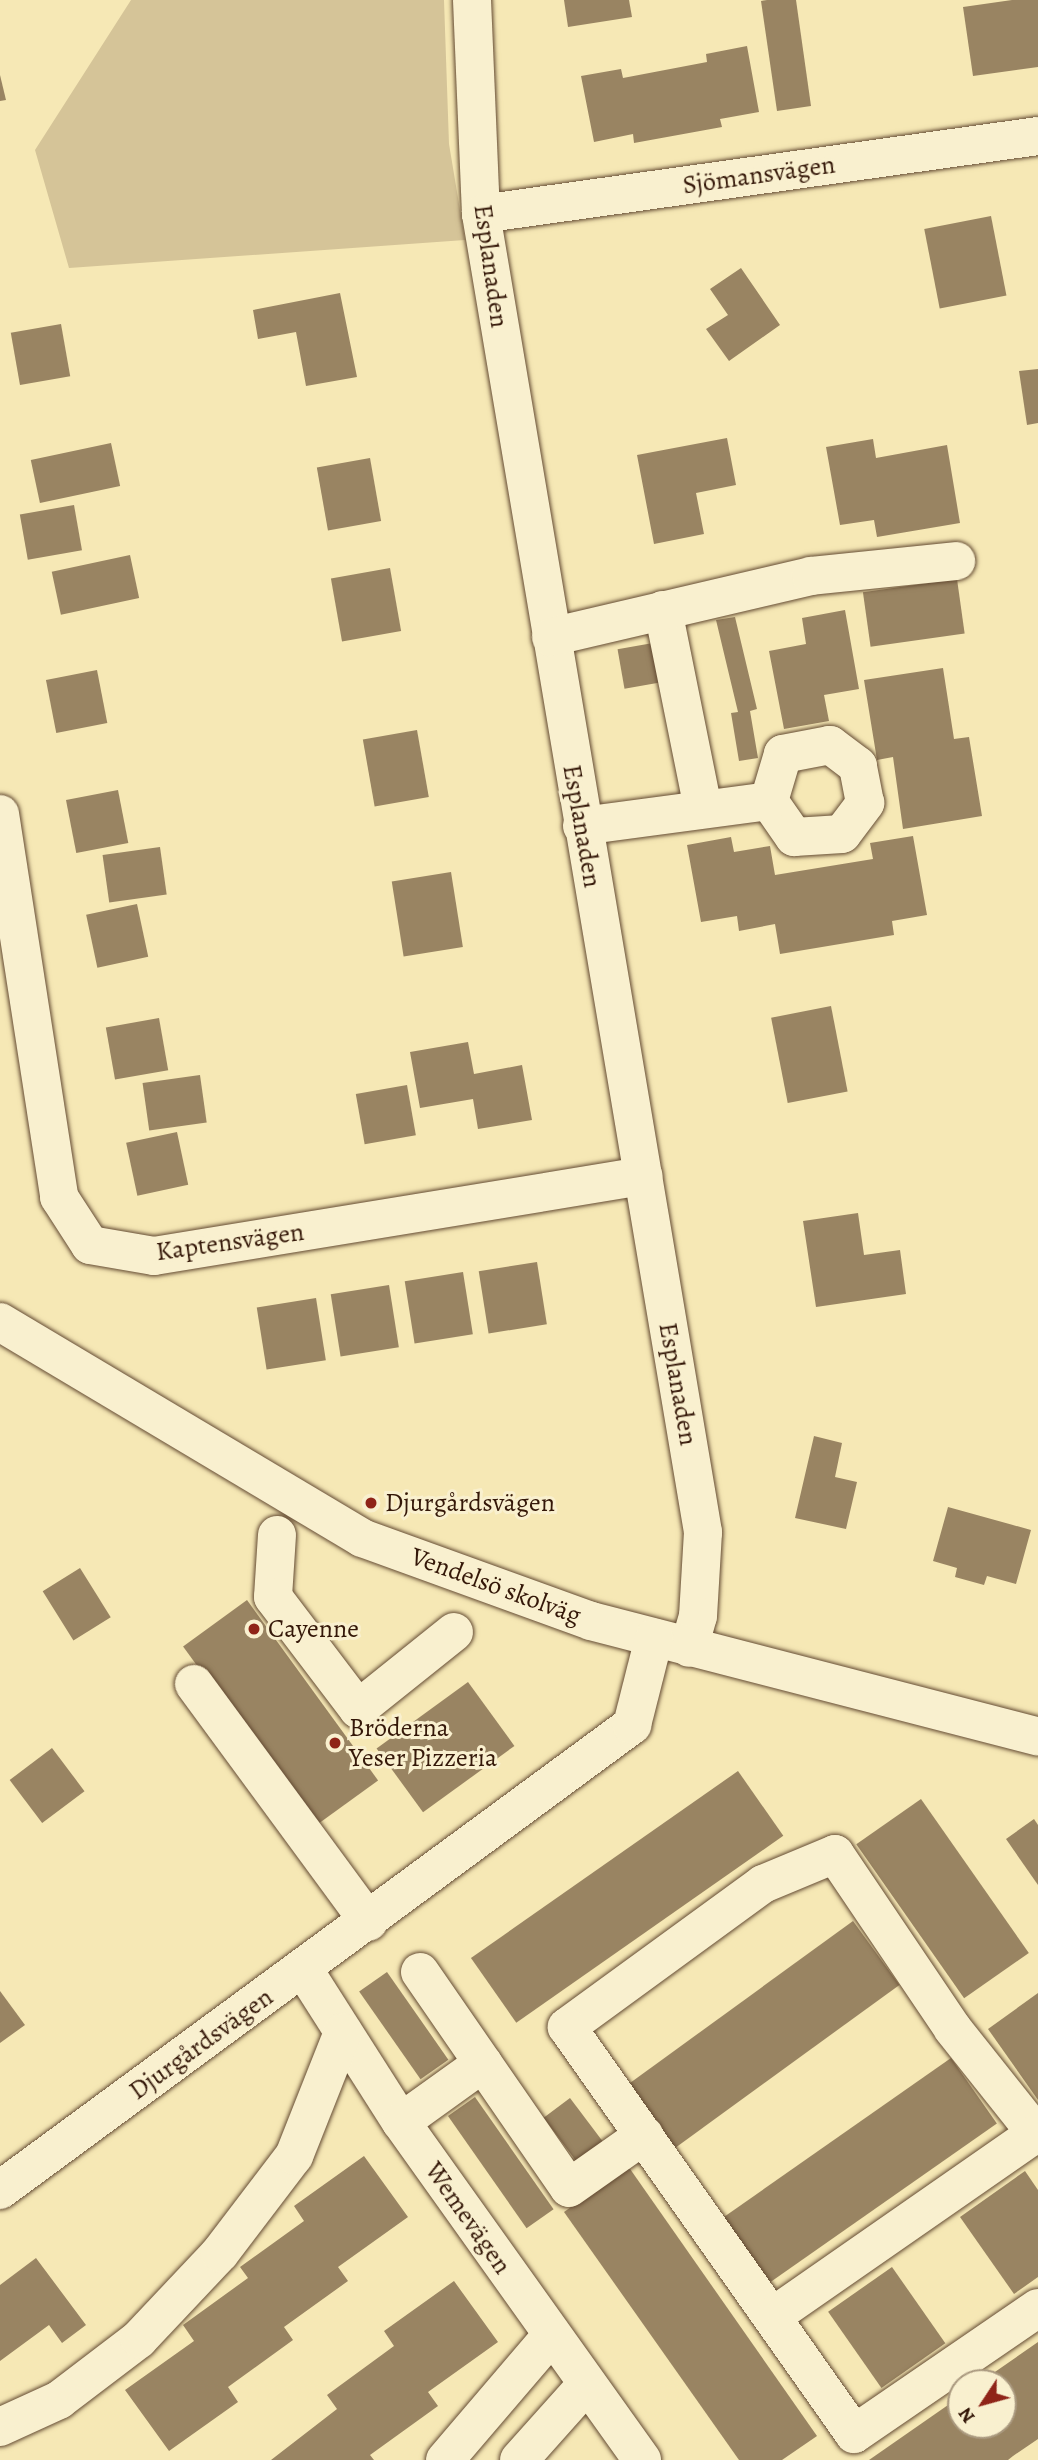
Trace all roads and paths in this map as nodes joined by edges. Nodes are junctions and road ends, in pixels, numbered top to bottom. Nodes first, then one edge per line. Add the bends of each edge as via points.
1 (472, 0) edge
2 (1038, 136) edge
3 (481, 214) junction
4 (956, 561) dead end
5 (663, 610) junction
6 (551, 637) junction
7 (769, 801) dead end
8 (703, 809) junction
9 (0, 814) edge
10 (582, 826) junction
11 (4, 861) edge
12 (643, 1176) junction
13 (0, 1322) edge
14 (277, 1535) dead end
15 (454, 1632) dead end
16 (671, 1643) junction
17 (194, 1684) dead end
18 (1038, 1737) edge
19 (369, 1922) junction
20 (304, 1970) junction
21 (420, 1972) dead end
22 (343, 2032) junction
23 (483, 2063) junction
24 (401, 2122) junction
25 (644, 2135) junction
26 (1037, 2135) edge
27 (0, 2190) edge
28 (1038, 2308) edge
29 (773, 2316) junction
30 (551, 2336) junction
31 (586, 2385) junction
32 (0, 2427) edge
33 (538, 2453) edge
34 (454, 2459) edge
35 (642, 2460) edge

1 - 3 street, Esplanaden
2 - 3 street, Sjömansvägen
3 - 6 street, Esplanaden
4 - 5 street via 811,576
5 - 6 street
5 - 8 street
6 - 10 street, Esplanaden
7 - 8 street
8 - 10 street
9 - 11 street, Kaptensvägen
10 - 12 street, Esplanaden
11 - 12 street, Kaptensvägen via 59,1197 90,1245 154,1256
12 - 16 street, Esplanaden via 703,1532 698,1616
13 - 16 street, Vendelsö skolväg via 362,1538 591,1620
14 - 15 street via 273,1597 358,1709
16 - 18 street, Vendelsö skolväg
16 - 19 street, Djurgårdsvägen via 632,1724
17 - 19 street
19 - 20 street, Djurgårdsvägen
20 - 22 street, Wemevägen
20 - 27 street, Djurgårdsvägen
21 - 23 street
22 - 24 street, Wemevägen
22 - 32 street via 294,2156 220,2253 139,2339 59,2400
23 - 24 street
23 - 25 street via 569,2188
24 - 30 street, Wemevägen
25 - 26 street via 567,2026 762,1884 835,1854 953,2029
25 - 29 street
26 - 29 street
28 - 29 street via 854,2434
30 - 31 street, Wemevägen
30 - 34 street
31 - 33 street
31 - 35 street, Wemevägen

